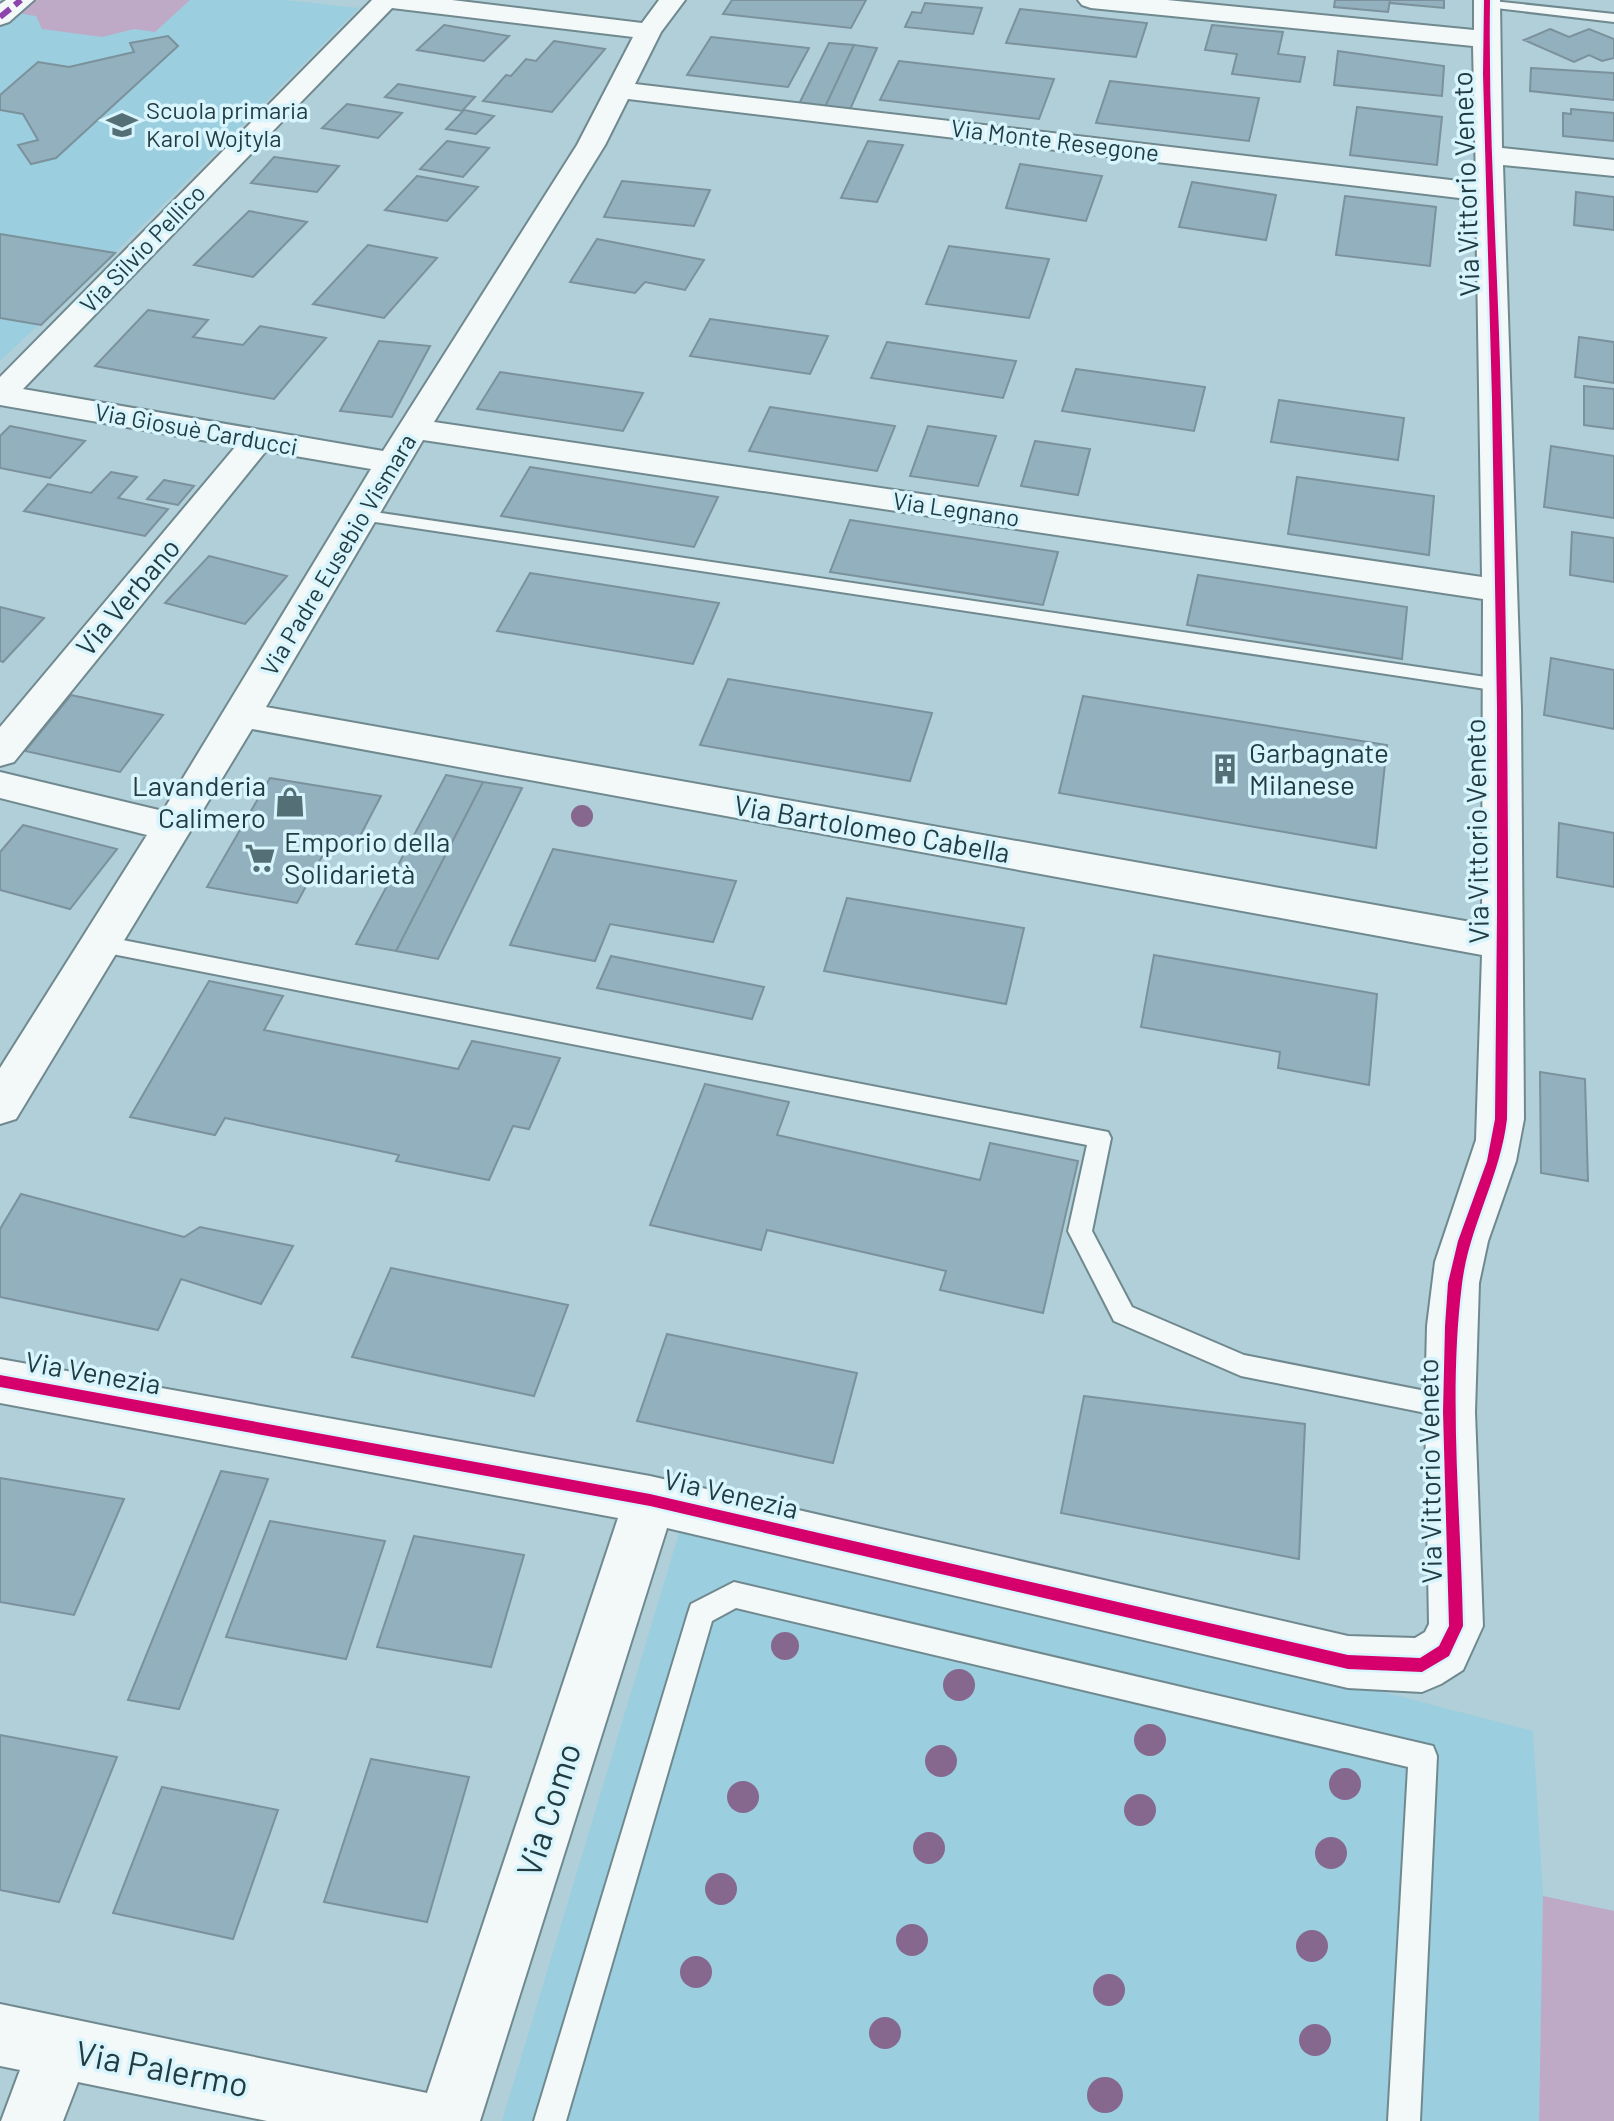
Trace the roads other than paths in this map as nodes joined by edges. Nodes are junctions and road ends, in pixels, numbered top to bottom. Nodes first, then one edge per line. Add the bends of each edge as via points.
1 (21, 0) edge
2 (387, 0) edge
3 (672, 0) edge
4 (1091, 0) edge
5 (1486, 14) edge
6 (0, 17) edge
7 (1614, 18) edge
8 (649, 31) junction
9 (619, 90) junction
10 (1614, 168) edge
11 (1490, 174) junction
12 (0, 395) edge
13 (415, 429) junction
14 (257, 441) junction
15 (392, 463) junction
16 (361, 515) junction
17 (1498, 590) junction
18 (1499, 685) junction
19 (242, 715) junction
20 (0, 753) edge
21 (0, 785) edge
22 (173, 827) junction
23 (1503, 943) junction
24 (102, 944) junction
25 (0, 1106) edge
26 (0, 1381) edge
27 (1451, 1407) junction
28 (650, 1500) junction
29 (1444, 1651) joint
30 (0, 2035) edge
31 (59, 2049) junction
32 (32, 2121) edge
33 (419, 2121) edge
34 (449, 2121) edge
35 (550, 2121) edge
36 (1404, 2121) edge

1 - 6 street
2 - 8 street
2 - 12 street, Via Silvio Pellico
3 - 8 street, Via Padre Eusebio Vismara
4 - 5 street
5 - 7 lane
5 - 11 street, Via Vittorio Veneto
8 - 9 street, Via Padre Eusebio Vismara
9 - 11 street, Via Monte Resegone
9 - 13 street, Via Padre Eusebio Vismara via 591,145
10 - 11 street, Via Monte Resegone
11 - 17 street, Via Vittorio Veneto
12 - 14 street, Via Giosuè Carducci
13 - 15 street, Via Padre Eusebio Vismara
13 - 17 street, Via Legnano
14 - 15 street, Via Giosuè Carducci
14 - 20 street, Via Verbano
15 - 16 street, Via Padre Eusebio Vismara
16 - 18 lane
16 - 19 street, Via Padre Eusebio Vismara
17 - 18 street, Via Vittorio Veneto
18 - 23 street, Via Vittorio Veneto
19 - 22 street, Via Padre Eusebio Vismara
19 - 23 street, Via Bartolomeo Cabella
21 - 22 street
22 - 24 street, Via Padre Eusebio Vismara
23 - 27 street, Via Vittorio Veneto via 1499,1146 1455,1282
24 - 25 street, Via Padre Eusebio Vismara
24 - 27 lane via 1100,1138 1080,1231 1123,1314 1241,1365
26 - 28 street, Via Venezia
27 - 29 street, Via Vittorio Veneto via 1456,1626
28 - 29 street, Via Venezia via 1348,1662 1422,1665
28 - 34 street, Via Como
30 - 31 street, Via Palermo
31 - 32 street
31 - 33 street, Via Palermo
35 - 36 lane via 701,1613 734,1595 1423,1756

